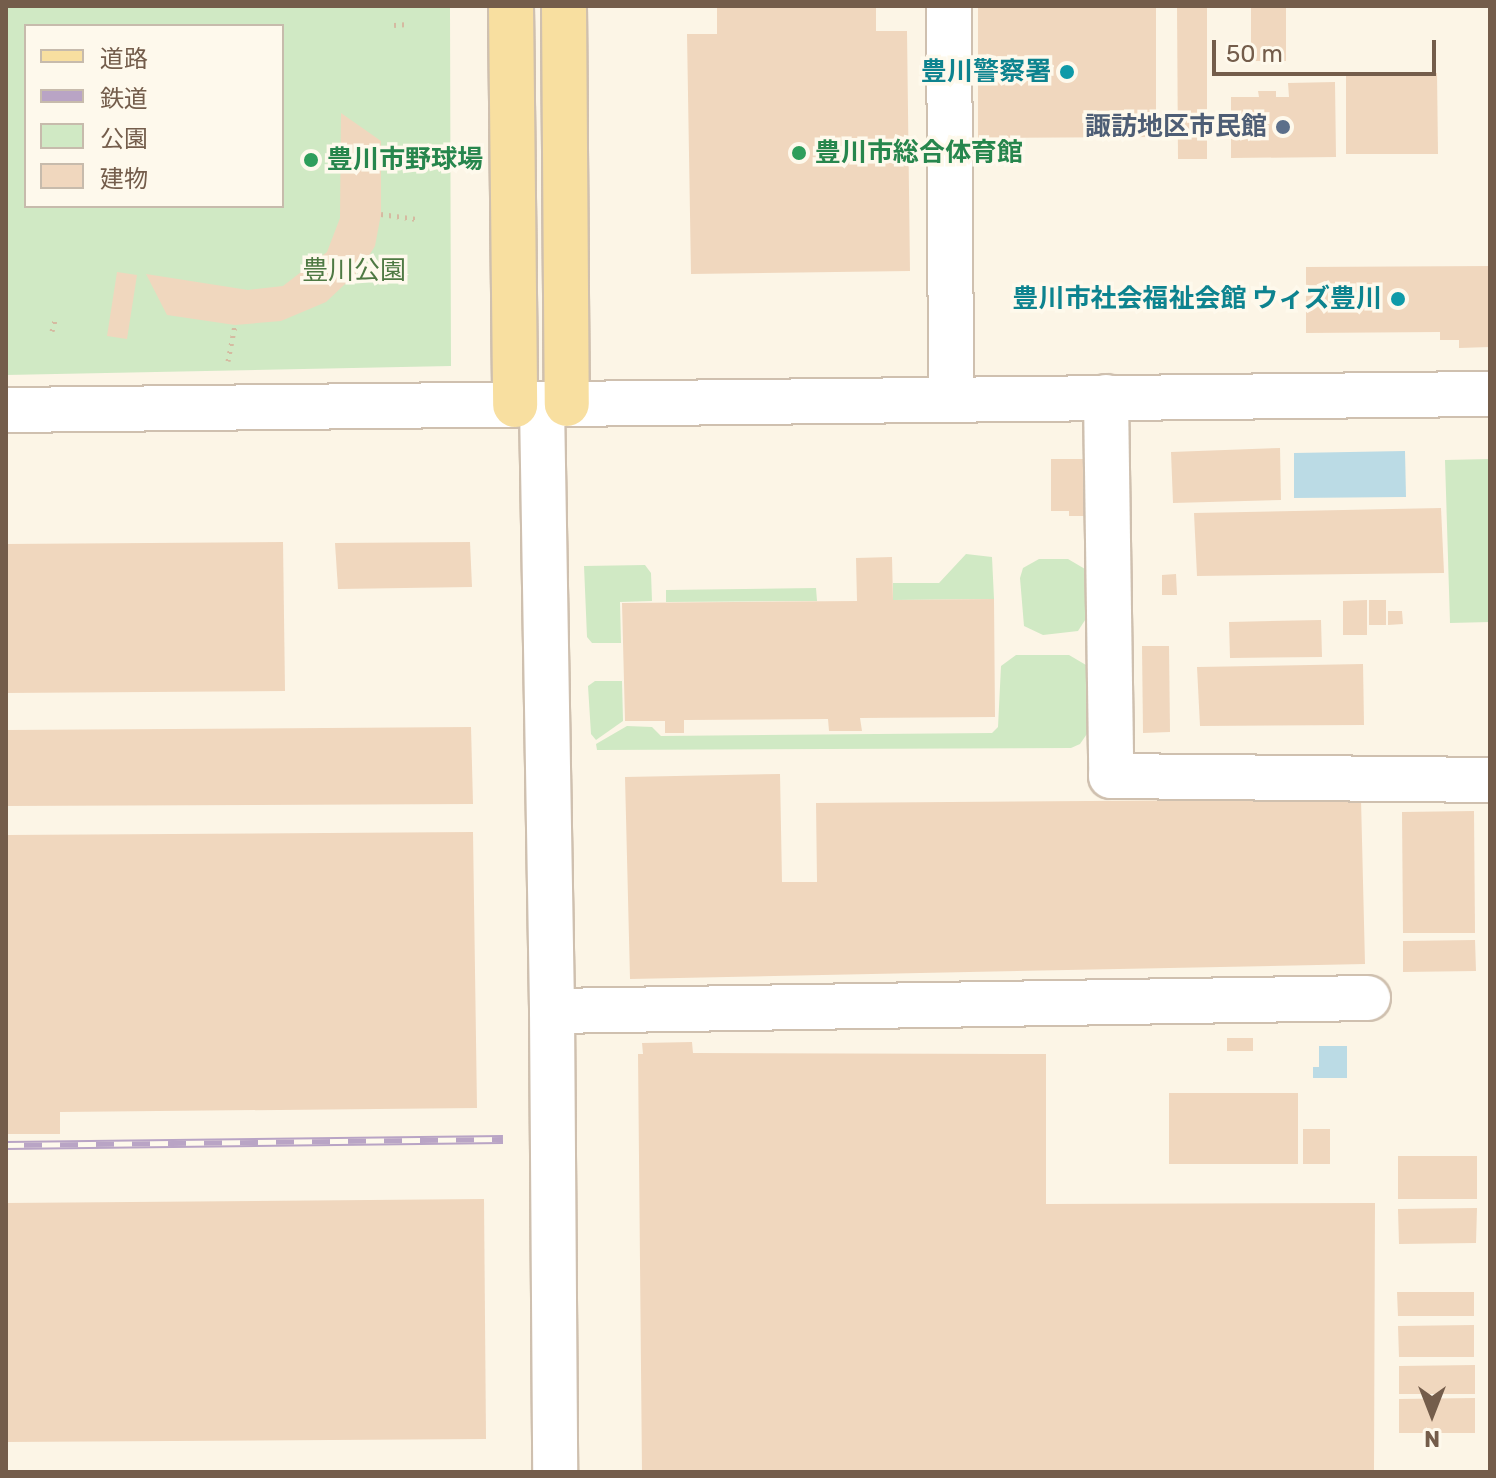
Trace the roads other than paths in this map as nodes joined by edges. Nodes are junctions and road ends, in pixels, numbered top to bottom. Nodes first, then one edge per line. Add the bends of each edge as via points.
1 (511, 6) edge
2 (564, 6) edge
3 (949, 6) edge
4 (1490, 394) edge
5 (1106, 397) junction
6 (951, 400) junction
7 (541, 404) junction
8 (6, 410) edge
9 (1490, 780) edge
10 (1368, 998) dead end
11 (552, 1011) junction
12 (555, 1472) edge

1 - 7 main road
2 - 7 main road
3 - 6 street
4 - 5 street
5 - 6 street
5 - 9 street via 1111,776
6 - 7 street
7 - 8 street
7 - 11 street
10 - 11 street
11 - 12 street

